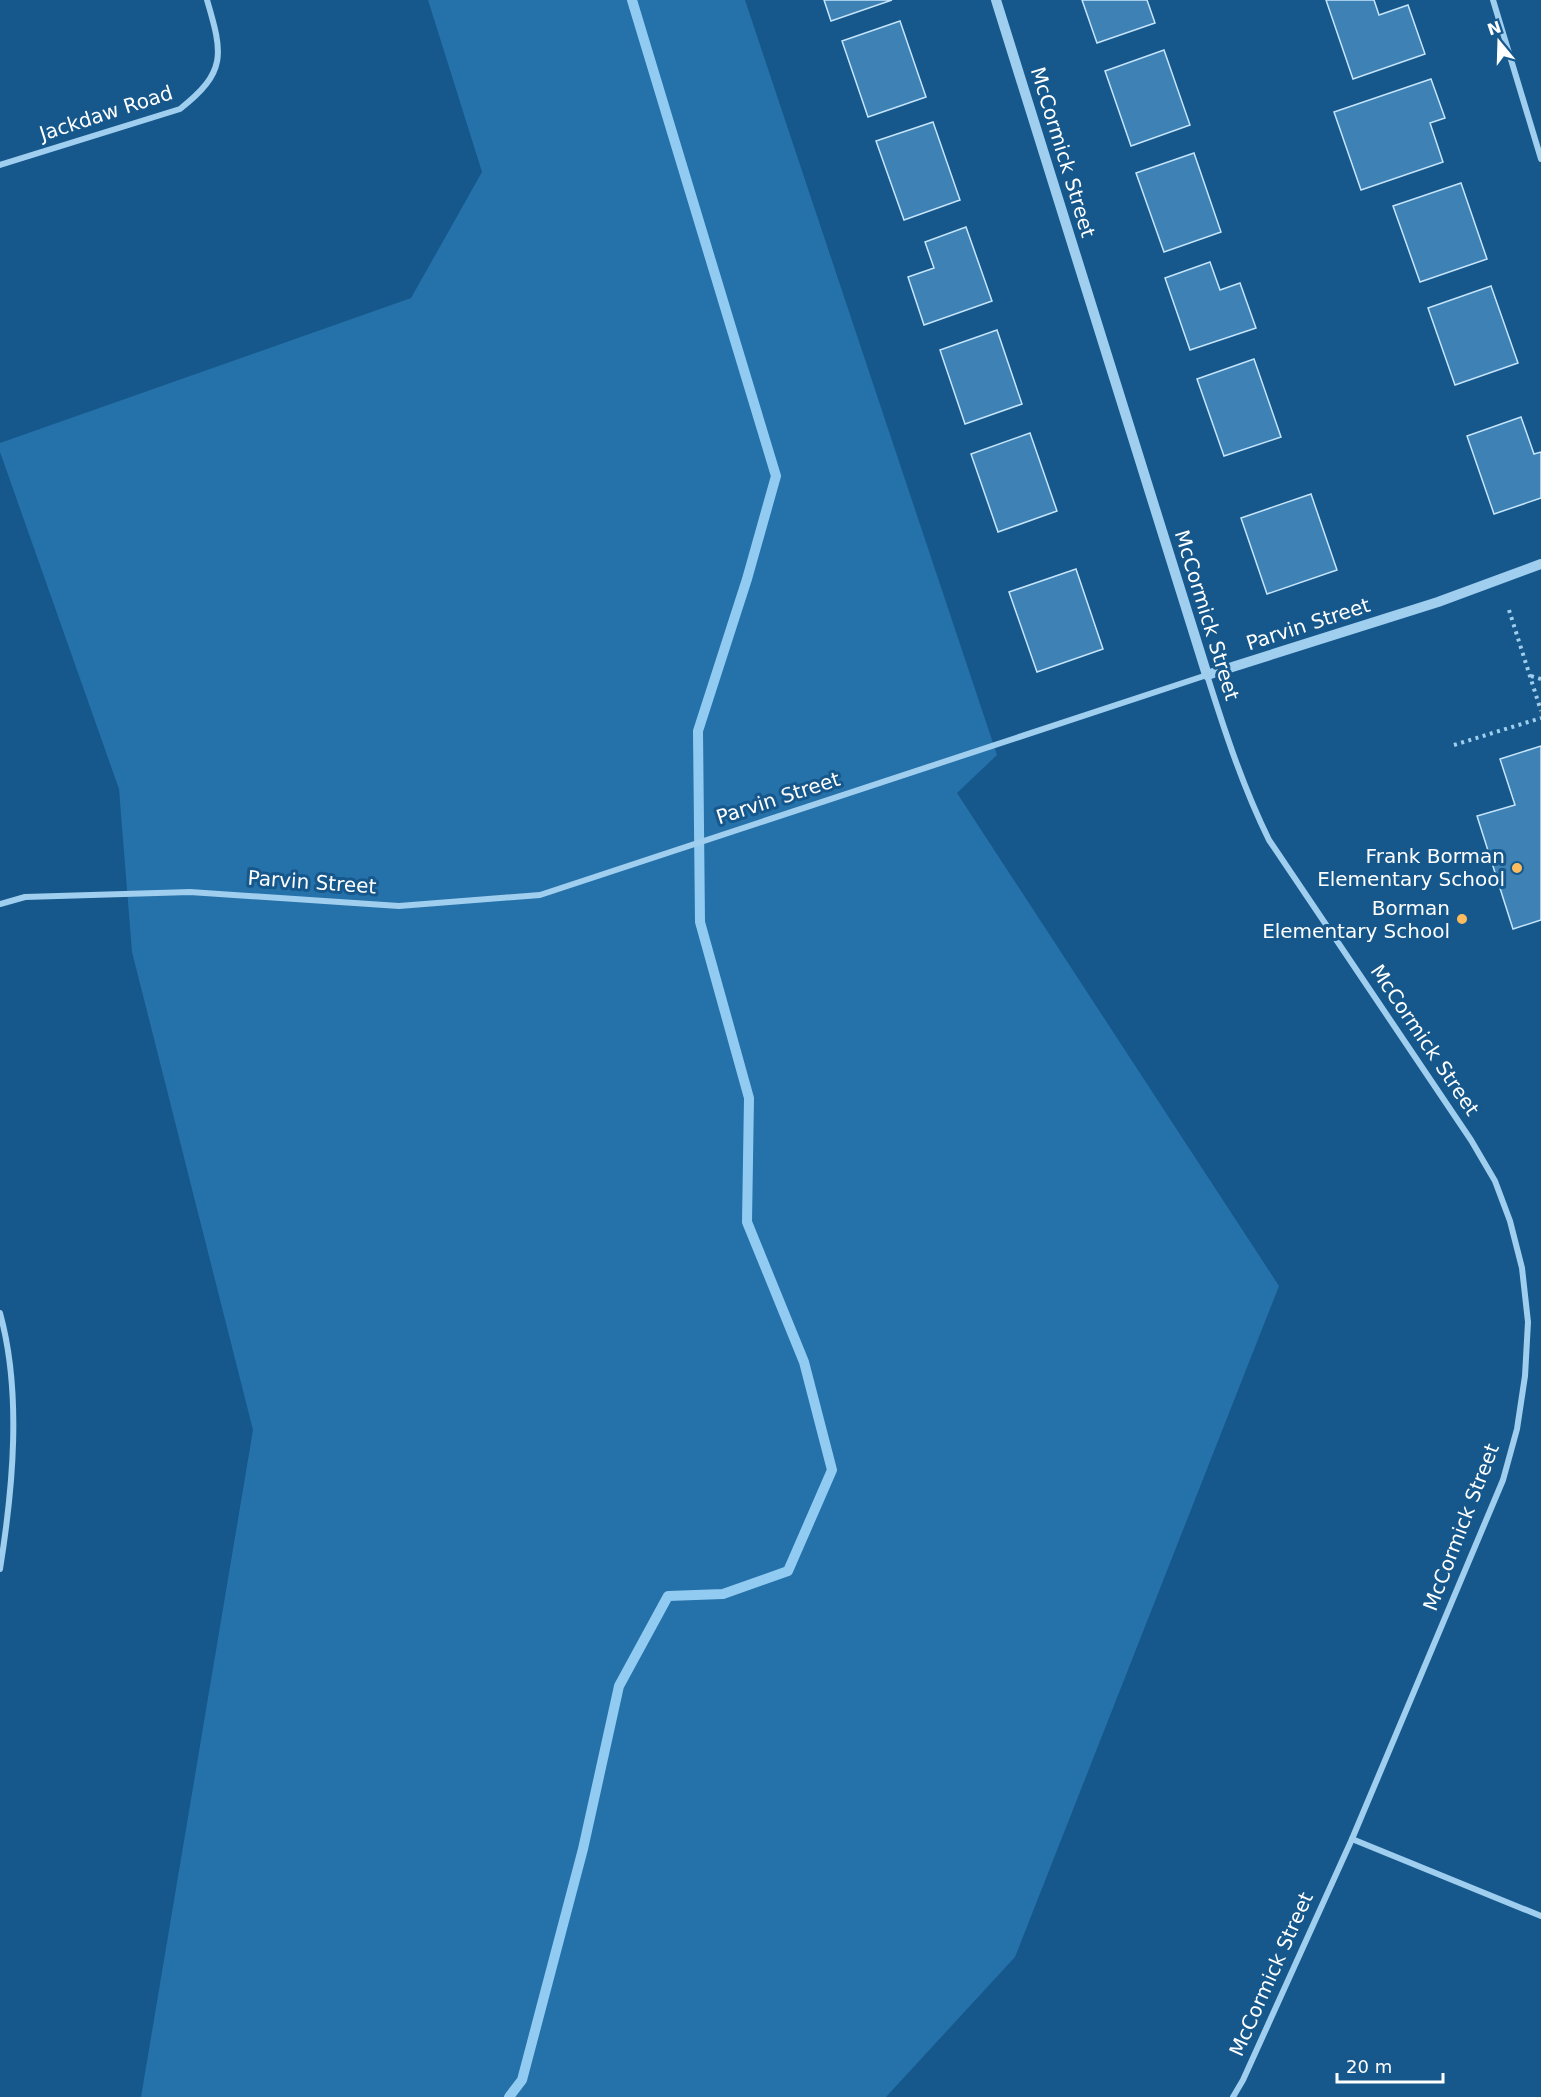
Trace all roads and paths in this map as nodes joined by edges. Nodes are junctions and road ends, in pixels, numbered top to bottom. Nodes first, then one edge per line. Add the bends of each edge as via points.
1 (207, 0) edge
2 (996, 0) edge
3 (1492, 0) edge
4 (1541, 159) edge
5 (0, 165) edge
6 (1541, 564) edge
7 (1509, 610) dead end
8 (1207, 675) junction
9 (1530, 676) junction
10 (1541, 679) edge
11 (1541, 711) edge
12 (1541, 718) edge
13 (1454, 745) dead end
14 (0, 904) edge
15 (0, 1313) edge
16 (3, 1339) edge
17 (0, 1569) edge
18 (1352, 1839) junction
19 (1541, 1916) edge
20 (1233, 2097) edge

1 - 5 street, Jackdaw Road via 217,33 218,58 212,78 199,94 180,109
2 - 8 street, McCormick Street
3 - 4 street
6 - 8 street, Parvin Street via 1438,602
7 - 9 path
8 - 14 street, Parvin Street via 540,895 399,906 190,892 25,897
8 - 18 street, McCormick Street via 1251,804 1269,840 1495,1181 1510,1221 1523,1279 1528,1322 1525,1376 1518,1429 1503,1480
9 - 10 path
9 - 11 path
12 - 13 path
15 - 16 street
16 - 17 street via 14,1406 7,1523
18 - 19 street
18 - 20 street, McCormick Street

